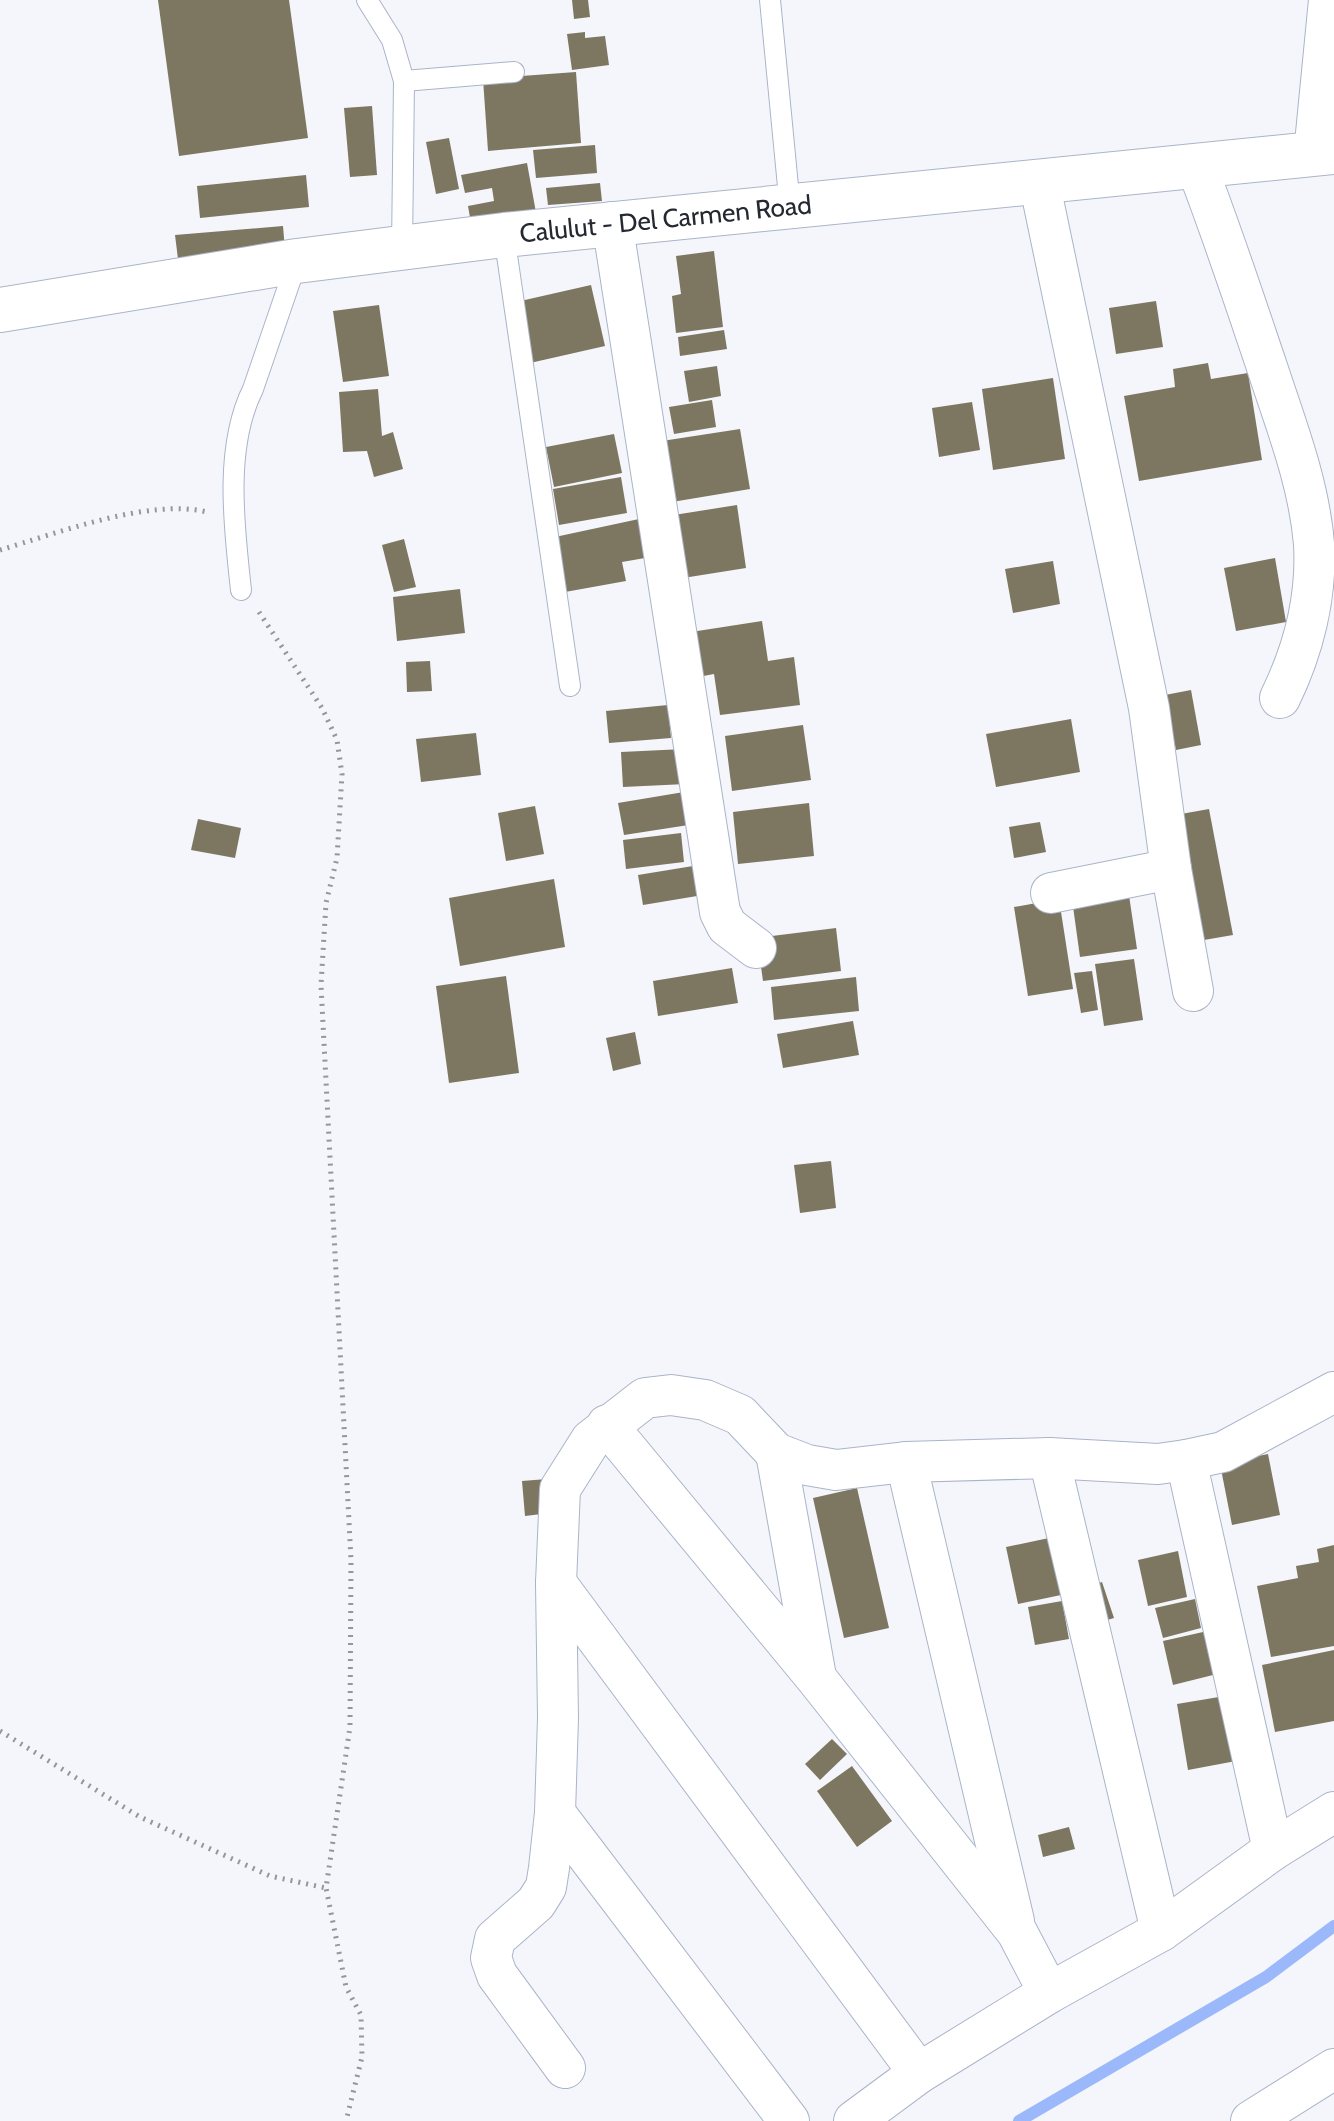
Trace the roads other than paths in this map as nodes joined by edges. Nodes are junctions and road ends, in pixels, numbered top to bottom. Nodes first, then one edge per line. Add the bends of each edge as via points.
1 (367, 0) edge
2 (770, 0) edge
3 (1329, 0) edge
4 (514, 72) dead end
5 (404, 81) junction
6 (1324, 153) edge
7 (1196, 165) junction
8 (1039, 181) junction
9 (790, 207) junction
10 (612, 222) junction
11 (504, 235) junction
12 (402, 249) junction
13 (297, 261) junction
14 (0, 310) edge
15 (241, 590) road end
16 (570, 686) dead end
17 (1280, 698) dead end
18 (1171, 869) junction
19 (1051, 893) dead end
20 (756, 948) dead end
21 (1193, 991) dead end
22 (1331, 1406) edge
23 (607, 1425) junction
24 (776, 1453) junction
25 (1049, 1458) junction
26 (1186, 1460) junction
27 (906, 1462) junction
28 (556, 1583) junction
29 (816, 1678) junction
30 (1334, 1812) edge
31 (555, 1813) junction
32 (1273, 1850) junction
33 (1161, 1931) junction
34 (1017, 1932) junction
35 (1049, 1993) junction
36 (565, 2068) dead end
37 (1334, 2069) edge
38 (919, 2073) junction
39 (789, 2121) edge
40 (854, 2121) edge
41 (1251, 2121) edge

1 - 5 lane via 392,40
2 - 9 lane
3 - 6 street
4 - 5 lane
5 - 12 lane
6 - 7 main road, Calulut - Del Carmen Road
7 - 8 main road, Calulut - Del Carmen Road
7 - 17 street via 1298,460 1314,543 1313,585 1297,664
8 - 9 main road, Calulut - Del Carmen Road
8 - 18 street via 1149,708
9 - 10 main road, Calulut - Del Carmen Road
10 - 11 main road, Calulut - Del Carmen Road
10 - 20 street via 720,912 727,926
11 - 12 main road, Calulut - Del Carmen Road
11 - 16 lane
12 - 13 main road, Calulut - Del Carmen Road
13 - 14 main road, Calulut - Del Carmen Road
13 - 15 lane via 235,444
18 - 19 street
18 - 21 street
22 - 26 street via 1223,1452
23 - 24 street via 645,1398 705,1400 740,1415
23 - 28 street via 591,1440 560,1489
23 - 29 street
24 - 27 street via 836,1470
24 - 29 street
25 - 26 street via 1158,1464
25 - 27 street
25 - 33 street
26 - 32 street
27 - 34 street
28 - 31 street
28 - 38 street
29 - 34 street
30 - 32 street
31 - 36 street via 546,1887 536,1903 495,1939 491,1958 497,1975
31 - 39 street
32 - 33 street
33 - 35 street
34 - 35 street
35 - 38 street
37 - 41 street
38 - 40 street

